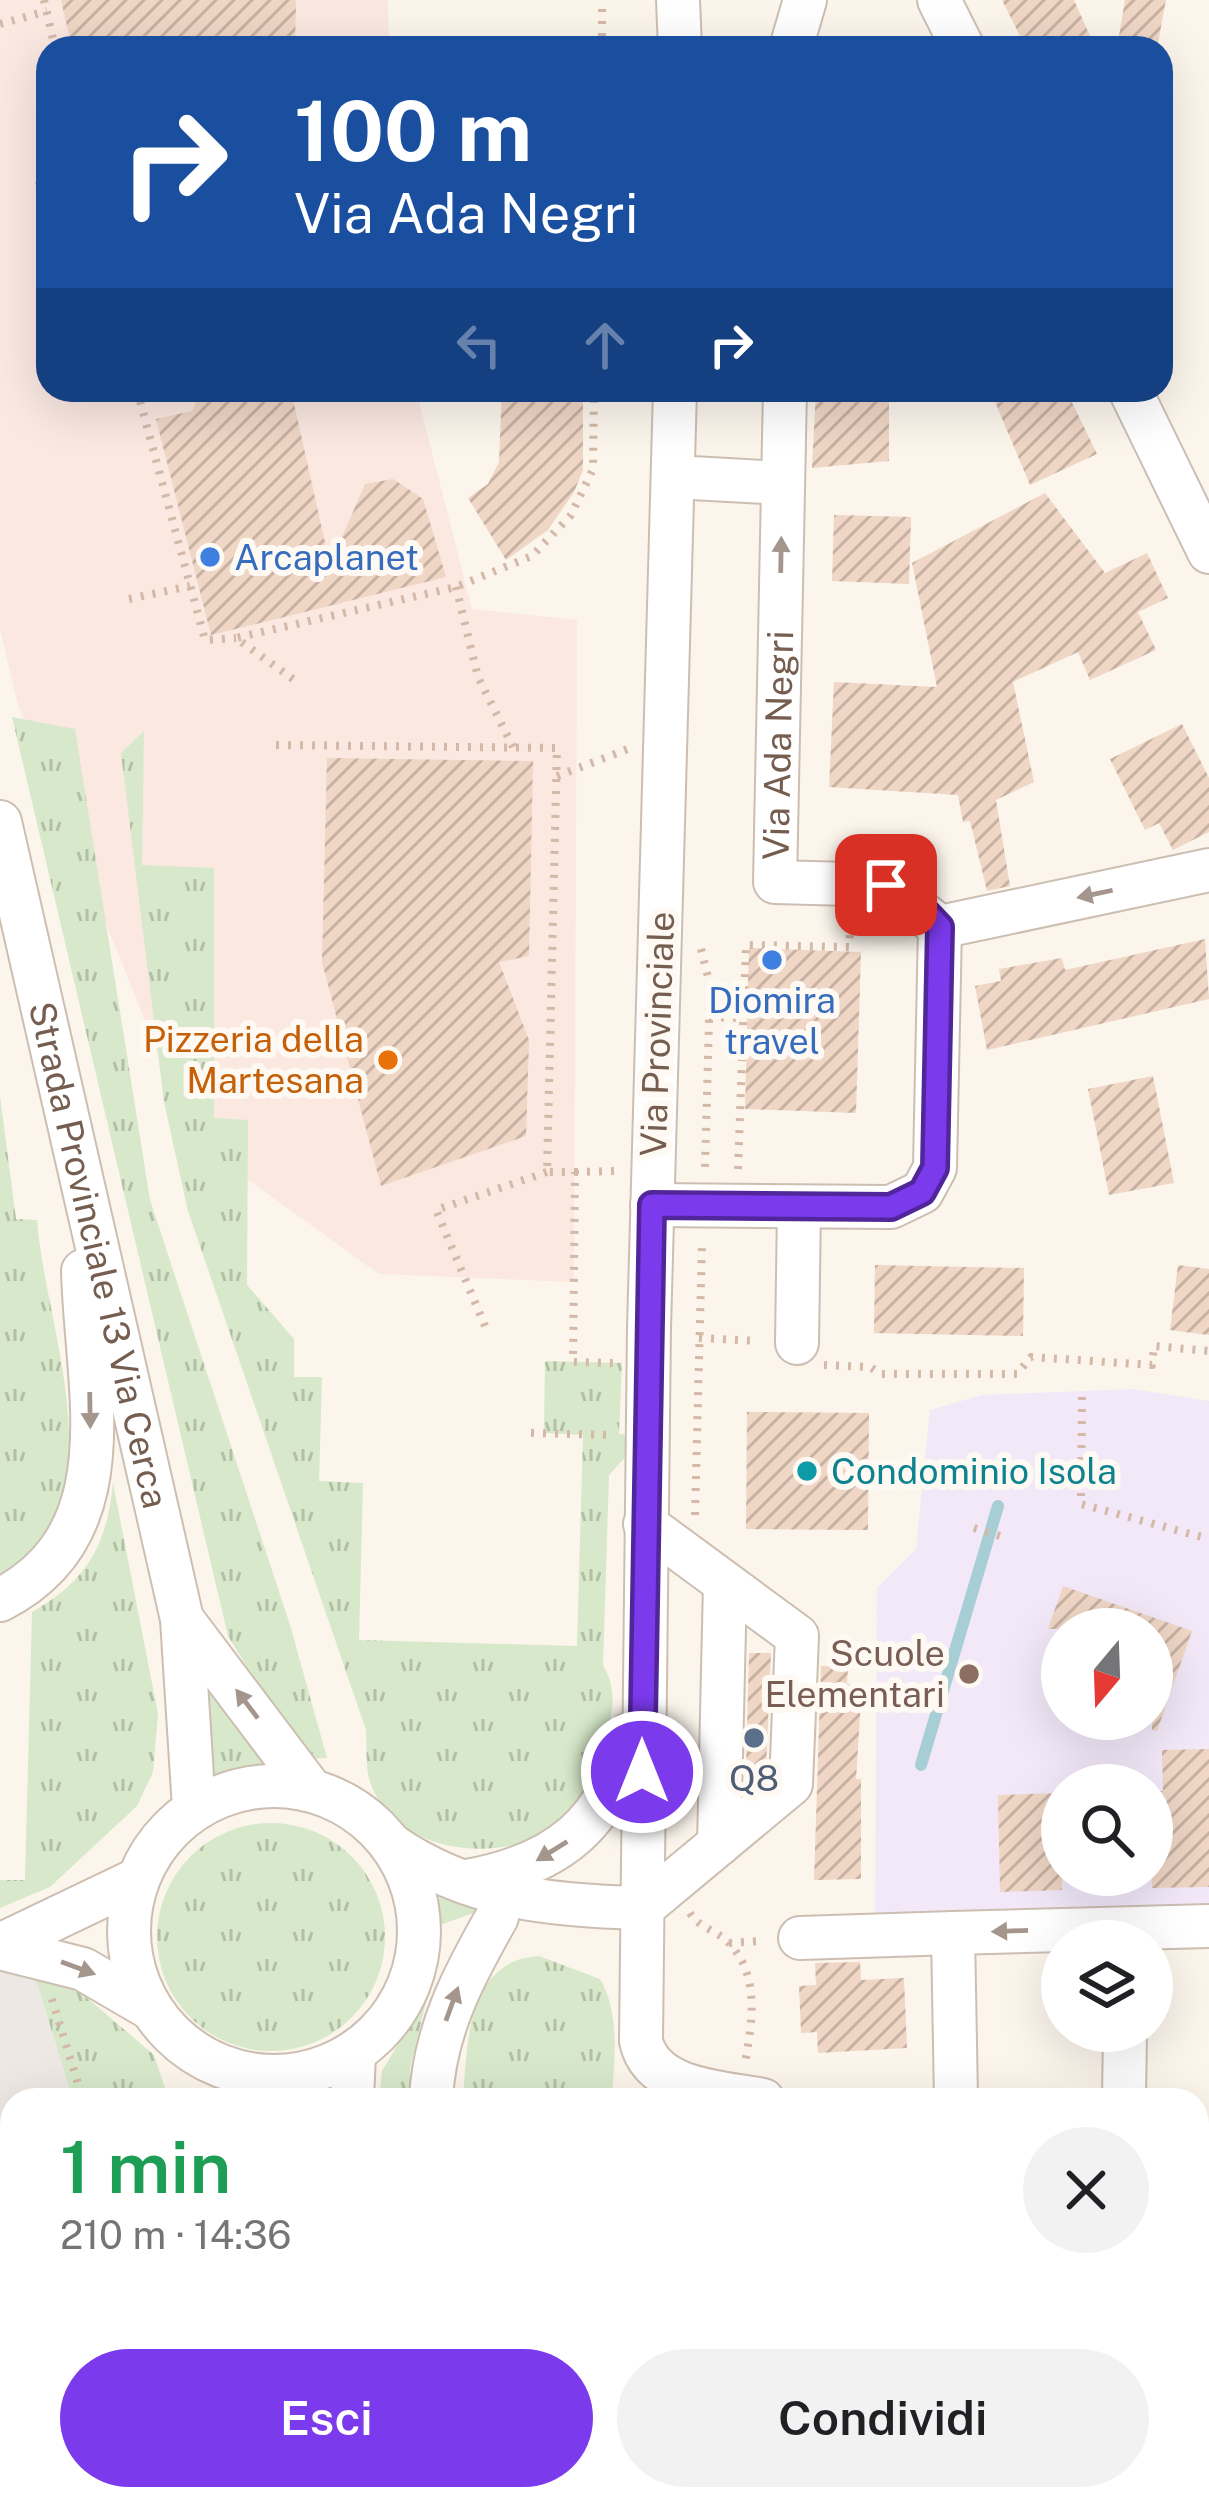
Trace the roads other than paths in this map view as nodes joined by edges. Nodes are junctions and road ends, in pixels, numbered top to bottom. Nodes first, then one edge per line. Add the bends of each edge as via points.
1 (805, 0) edge
2 (939, 0) edge
3 (794, 36) edge
4 (957, 36) edge
5 (675, 402) edge
6 (784, 402) edge
7 (1136, 402) edge
8 (674, 477) junction
9 (783, 483) junction
10 (1209, 552) edge
11 (0, 822) edge
12 (1209, 870) edge
13 (940, 927) junction
14 (80, 1168) junction
15 (652, 1205) junction
16 (799, 1208) junction
17 (797, 1343) road end
18 (645, 1524) junction
19 (709, 1572) junction
20 (0, 1600) edge
21 (182, 1618) junction
22 (643, 1681) junction
23 (311, 1790) junction
24 (194, 1808) junction
25 (719, 1844) junction
26 (392, 1846) junction
27 (136, 1880) junction
28 (464, 1882) junction
29 (642, 1908) junction
30 (516, 1911) junction
31 (1209, 1926) edge
32 (1173, 1930) edge
33 (953, 1933) junction
34 (1041, 1934) edge
35 (800, 1938) dead end
36 (0, 1947) edge
37 (411, 1982) junction
38 (148, 2007) junction
39 (1125, 2052) edge
40 (353, 2054) junction
41 (238, 2085) edge
42 (651, 2085) edge
43 (352, 2088) edge
44 (433, 2088) edge
45 (701, 2088) edge
46 (956, 2088) edge
47 (1124, 2088) edge

1 - 3 street
2 - 4 street
5 - 8 street, Via Provinciale
6 - 9 street, Via Ada Negri
7 - 10 street
8 - 9 street
8 - 15 street, Via Provinciale
13 -> 9 street, Via Ada Negri via 886,885 775,882
11 - 14 street, Strada Provinciale 13 Via Cerca
12 -> 13 street
13 - 16 street via 935,1168 922,1192 901,1205
14 -> 20 street via 88,1486 63,1550
14 - 21 street, Strada Provinciale 13 Via Cerca
15 - 16 street
15 - 18 street, Via Provinciale
16 - 17 street
18 - 19 street
18 - 22 street, Via Provinciale
19 - 25 street
19 - 25 street via 797,1636 791,1784
23 -> 21 street, Strada Provinciale 13 Via Cerca
21 - 24 street, Strada Provinciale 13 Via Cerca
22 -> 28 street via 621,1769 602,1807 526,1868
22 - 29 street, Via Provinciale
23 - 24 street, Strada Provinciale 13 Via Cerca via 230,1791
23 - 26 street, Strada Provinciale 13 Via Cerca via 357,1811
24 - 27 street, Strada Provinciale 13 Via Cerca via 159,1840
25 - 29 street
26 - 28 street
26 - 37 street, Strada Provinciale 13 Via Cerca via 417,1903
27 - 36 street
27 - 38 street, Strada Provinciale 13 Via Cerca via 127,1923 131,1966
28 - 30 street
29 - 30 street
29 - 42 street, Via Provinciale via 641,2042
30 - 37 street via 465,1934
44 -> 30 street via 462,1977
31 - 32 street
34 -> 33 street
33 - 35 street
33 - 46 street
36 -> 38 street via 83,1969
37 - 40 street, Strada Provinciale 13 Via Cerca via 388,2023
38 - 41 street, Strada Provinciale 13 Via Cerca via 183,2046
39 - 47 street
40 - 41 street, Strada Provinciale 13 Via Cerca via 314,2072
40 - 43 street
42 - 45 street

